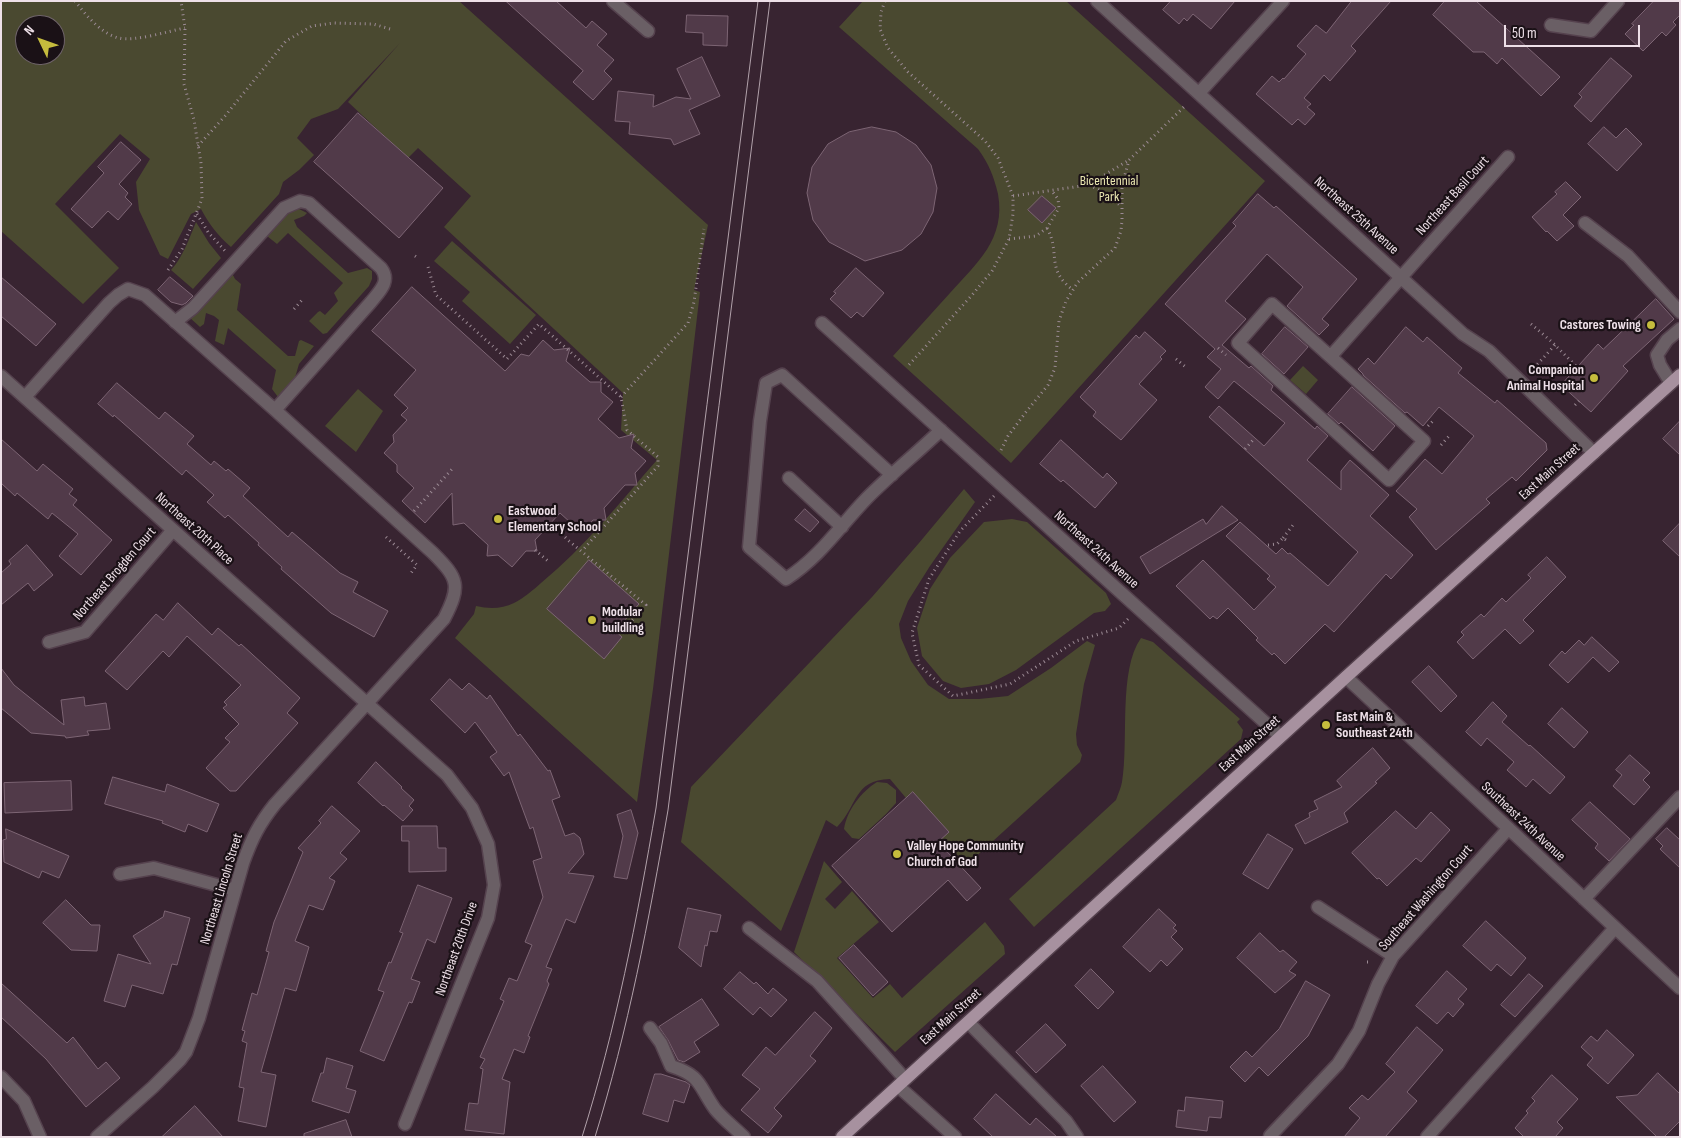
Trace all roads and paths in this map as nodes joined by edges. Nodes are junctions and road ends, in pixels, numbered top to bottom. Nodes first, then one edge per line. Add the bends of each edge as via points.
1 (75, 1) edge
2 (181, 1) edge
3 (612, 1) edge
4 (885, 1) edge
5 (1097, 1) edge
6 (1282, 1) edge
7 (1618, 1) edge
8 (1551, 25) dead end
9 (185, 28) junction
10 (390, 28) dead end
11 (648, 31) dead end
12 (1199, 93) junction
13 (1186, 105) dead end
14 (198, 147) junction
15 (1508, 157) dead end
16 (1129, 160) junction
17 (1088, 185) junction
18 (1052, 191) junction
19 (1013, 196) junction
20 (1122, 206) junction
21 (197, 213) junction
22 (1584, 223) dead end
23 (1047, 228) junction
24 (704, 229) dead end
25 (1009, 238) junction
26 (229, 254) dead end
27 (428, 267) dead end
28 (168, 270) dead end
29 (1401, 278) junction
30 (1073, 290) junction
31 (304, 298) dead end
32 (294, 309) dead end
33 (1680, 312) edge
34 (175, 322) junction
35 (822, 323) dead end
36 (1531, 324) dead end
37 (1680, 329) edge
38 (1554, 345) junction
39 (1218, 348) dead end
40 (1226, 355) dead end
41 (1331, 356) junction
42 (1176, 359) dead end
43 (908, 366) dead end
44 (1577, 367) dead end
45 (1187, 368) dead end
46 (1534, 368) dead end
47 (1, 376) edge
48 (1676, 379) edge
49 (24, 397) junction
50 (621, 397) junction
51 (1579, 402) dead end
52 (1575, 405) dead end
53 (275, 410) junction
54 (941, 430) junction
55 (1451, 434) dead end
56 (1255, 438) dead end
57 (1441, 445) dead end
58 (1245, 449) dead end
59 (1001, 450) dead end
60 (1594, 453) junction
61 (452, 468) dead end
62 (892, 475) junction
63 (788, 478) dead end
64 (1003, 486) junction
65 (414, 511) dead end
66 (551, 523) dead end
67 (1293, 525) dead end
68 (842, 527) junction
69 (173, 530) junction
70 (386, 537) dead end
71 (1268, 545) dead end
72 (535, 550) dead end
73 (582, 551) junction
74 (550, 562) dead end
75 (411, 573) dead end
76 (1138, 608) junction
77 (626, 627) dead end
78 (49, 642) dead end
79 (1346, 677) junction
80 (366, 703) junction
81 (1280, 736) junction
82 (1680, 797) edge
83 (1508, 829) junction
84 (120, 874) dead end
85 (235, 890) junction
86 (1584, 899) junction
87 (1318, 907) dead end
88 (749, 928) dead end
89 (1615, 928) junction
90 (1393, 956) junction
91 (1680, 988) edge
92 (968, 1022) junction
93 (650, 1028) dead end
94 (1, 1077) edge
95 (902, 1082) junction
96 (405, 1124) dead end
97 (1270, 1136) edge
98 (40, 1137) edge
99 (97, 1137) edge
100 (744, 1137) edge
101 (842, 1137) edge
102 (955, 1137) edge
103 (1077, 1137) edge
104 (1427, 1137) edge

1 - 9 path via 100,28 120,38 137,38
2 - 9 path
3 - 11 street
4 - 19 path via 880,29 888,48 908,72 985,141 998,158
5 - 12 street, Northeast 25th Avenue
6 - 12 street
7 - 8 street via 1591,30
9 - 14 path via 184,84
10 - 14 path via 334,23 312,26 286,41
12 - 29 street, Northeast 25th Avenue
13 - 16 path
14 - 21 path via 202,199
15 - 29 street, Northeast Basil Court
16 - 17 path
16 - 20 path via 1122,186
17 - 18 path
17 - 20 path
18 - 19 path
18 - 23 path via 1058,199 1059,208
19 - 25 path
20 - 30 path via 1121,230 1115,248
21 - 26 path via 208,232
21 - 28 path via 182,249
22 - 33 street via 1628,256
23 - 25 path via 1036,236
23 - 30 path via 1052,237 1056,270
24 - 50 path via 688,323
25 - 43 path via 992,271
27 - 50 path via 436,295 507,359 539,324
29 - 41 street, Northeast Basil Court
29 - 60 street, Northeast 25th Avenue via 1463,334 1489,352
30 - 59 path via 1059,321 1054,368 1048,385
31 - 32 path
34 - 49 street, Northeast Lincoln Street via 145,295 128,289 109,303
34 - 53 street, Northeast Lincoln Street
34 - 53 street via 193,308 284,208 300,201 309,203 381,268 386,280 371,302
35 - 54 street, Northeast 24th Avenue
36 - 38 path
37 - 48 street via 1657,354 1660,366
38 - 44 path
38 - 46 path
39 - 40 path
41 - 41 street via 1424,441 1389,480 1238,343 1272,304
42 - 45 path
47 - 49 street, Northeast 20th Place
48 - 60 main road, East Main Street
49 - 69 street, Northeast 20th Place
50 - 73 path via 627,430 658,458 658,466
51 - 52 path
53 - 80 street, Northeast Lincoln Street via 448,568 455,581 454,600 444,618
54 - 62 street
54 - 64 street, Northeast 24th Avenue
55 - 57 path
56 - 58 path
60 - 79 main road, East Main Street
61 - 65 path
62 - 68 street
62 - 68 street via 782,376 766,383 749,547 786,579 804,567
63 - 68 street
64 - 76 street, Northeast 24th Avenue
64 - 76 path via 960,531 928,579 912,633 919,665 953,696 1010,684 1076,641 1119,628
66 - 73 path
67 - 71 path via 1284,539
69 - 78 street, Northeast Brogden Court via 85,632
69 - 80 street, Northeast 20th Place
70 - 75 path via 417,565
72 - 74 path
73 - 77 path via 646,605
76 - 81 street, Northeast 24th Avenue
79 - 81 main road, East Main Street
79 - 83 street, Southeast 24th Avenue
80 - 85 street, Northeast Lincoln Street via 260,822 250,841
80 - 96 street, Northeast 20th Drive via 447,775 472,808 488,844 494,885 488,918
81 - 92 main road, East Main Street
82 - 86 street
83 - 86 street, Southeast 24th Avenue
83 - 90 street, Southeast Washington Court
84 - 85 street via 154,868
85 - 99 street, Northeast Lincoln Street via 199,1018 186,1052 153,1087
86 - 89 street, Southeast 24th Avenue
87 - 90 street
88 - 95 street via 817,981
89 - 91 street, Southeast 24th Avenue
89 - 104 street
90 - 97 street, Southeast Washington Court via 1359,1032 1338,1064
92 - 95 main road, East Main Street
92 - 103 street via 1066,1121
93 - 100 street via 671,1066 695,1077 716,1110
94 - 98 street via 24,1101
95 - 101 main road, East Main Street
95 - 102 street

